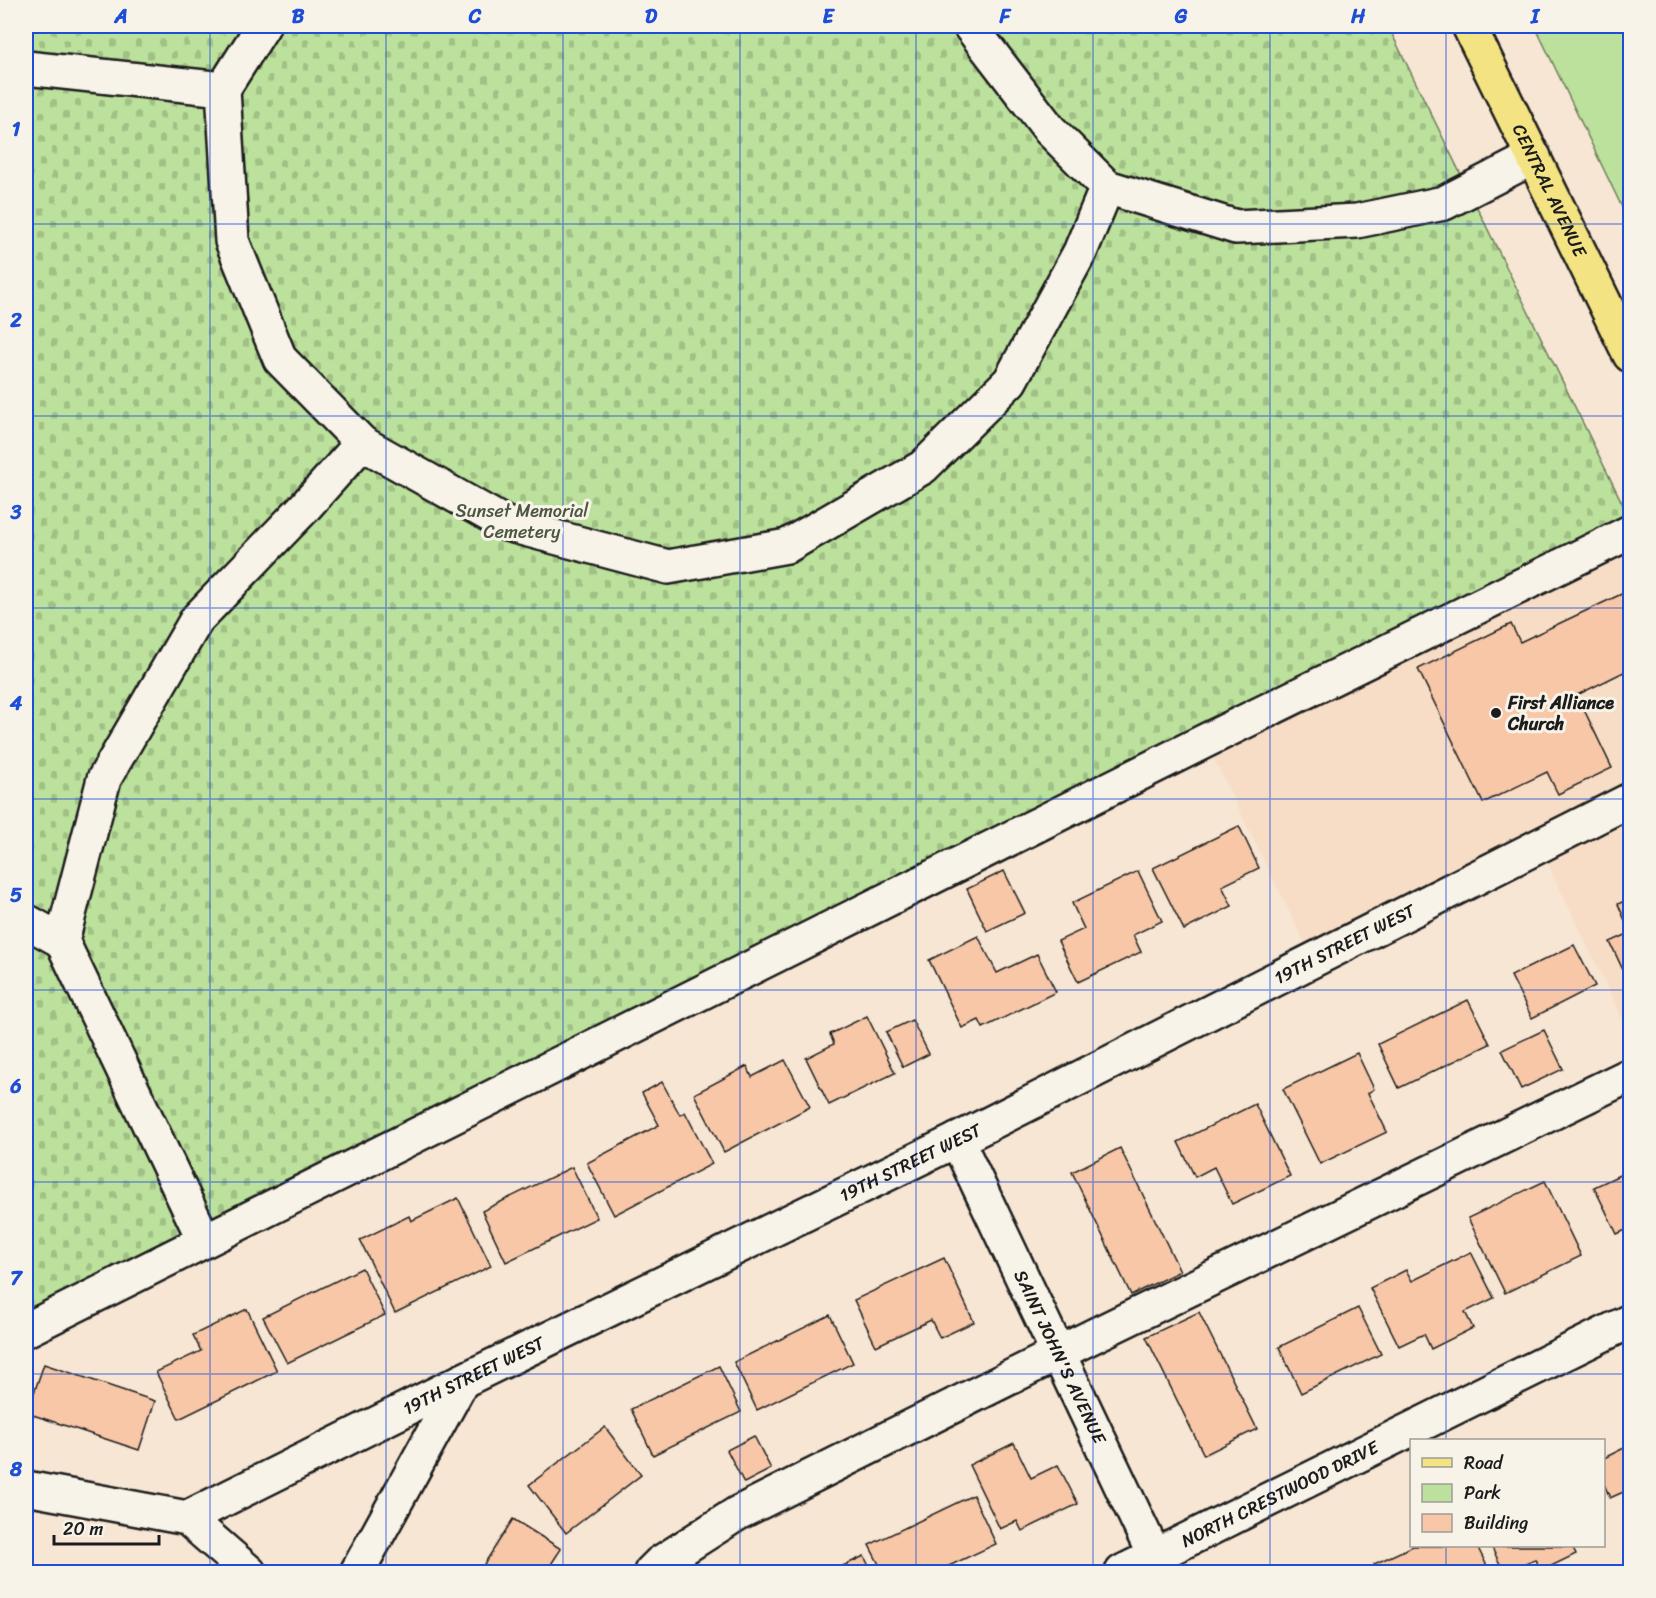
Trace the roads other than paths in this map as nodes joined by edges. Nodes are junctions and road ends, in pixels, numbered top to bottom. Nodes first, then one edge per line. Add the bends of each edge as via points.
1 (263, 26) edge
2 (970, 26) edge
3 (1469, 26) edge
4 (26, 68) edge
5 (223, 88) junction
6 (1534, 157) junction
7 (1107, 187) junction
8 (1630, 355) edge
9 (362, 443) junction
10 (1630, 532) edge
11 (1630, 800) edge
12 (26, 921) edge
13 (62, 941) junction
14 (1630, 1075) edge
15 (957, 1140) junction
16 (204, 1240) junction
17 (1630, 1321) edge
18 (26, 1330) edge
19 (1058, 1353) junction
20 (462, 1381) junction
21 (26, 1488) edge
22 (187, 1518) junction
23 (1158, 1565) edge
24 (249, 1572) edge
25 (357, 1572) edge
26 (651, 1572) edge
27 (1122, 1572) edge

1 - 5 street
2 - 7 street via 1050,130
3 - 6 main road, CENTRAL AVENUE
4 - 5 street
5 - 9 street via 232,241 280,359
6 - 7 street via 1444,204 1358,221 1236,227
6 - 8 main road, CENTRAL AVENUE
7 - 9 street via 1080,252 1010,381 923,467 787,546 668,567 506,524
9 - 13 street via 197,619 104,779
10 - 16 street
11 - 15 street, 19TH STREET WEST
12 - 13 street
13 - 16 street
14 - 19 street
15 - 19 street, SAINT JOHN'S AVENUE
15 - 20 street, 19TH STREET WEST
16 - 18 street
17 - 23 street, NORTH CRESTWOOD DRIVE
19 - 23 street, SAINT JOHN'S AVENUE
19 - 26 street via 738,1513
20 - 22 street, 19TH STREET WEST
20 - 25 street
21 - 22 street
22 - 24 street
23 - 27 street, NORTH CRESTWOOD DRIVE

